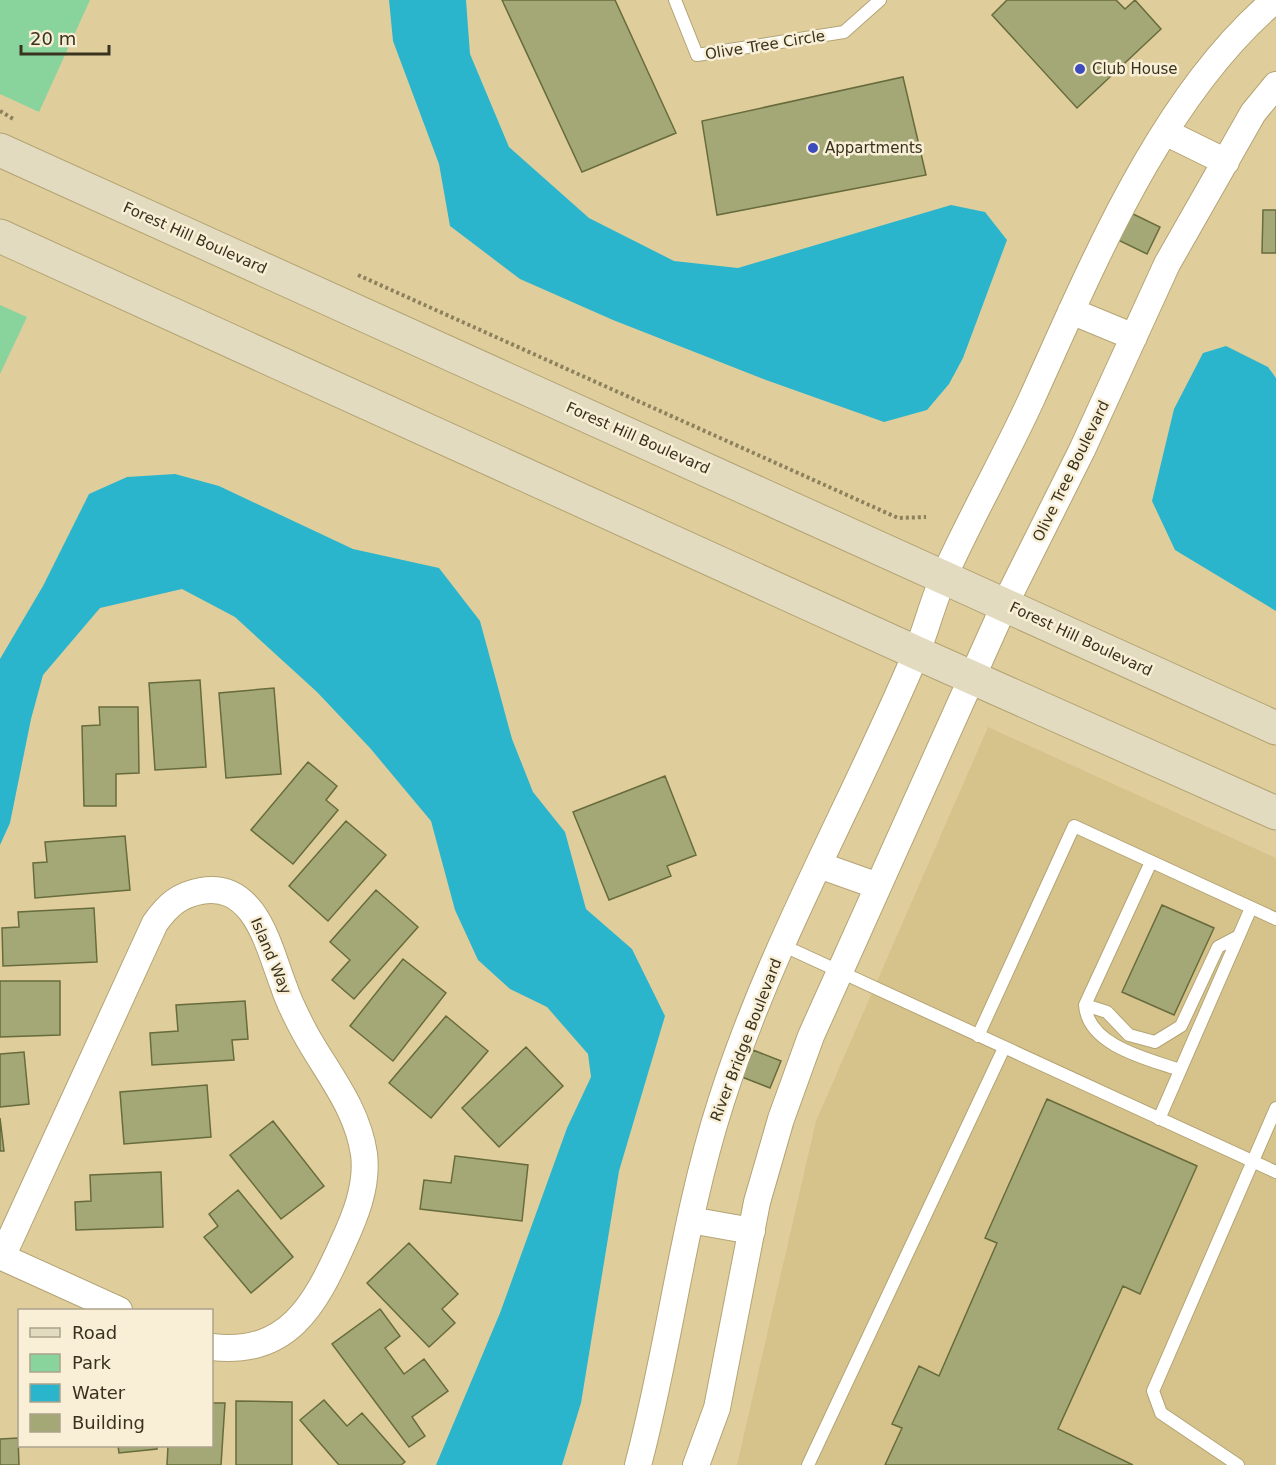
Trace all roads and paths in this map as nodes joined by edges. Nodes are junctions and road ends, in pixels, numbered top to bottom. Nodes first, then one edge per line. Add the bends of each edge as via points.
1 (675, 0) edge
2 (880, 0) edge
3 (1275, 0) edge
4 (1276, 85) edge
5 (0, 111) edge
6 (23, 124) dead end
7 (1165, 132) junction
8 (0, 150) edge
9 (1226, 162) junction
10 (0, 236) edge
11 (351, 272) dead end
12 (1071, 311) junction
13 (1134, 337) junction
14 (926, 517) dead end
15 (944, 576) junction
16 (1005, 604) junction
17 (916, 653) junction
18 (973, 678) junction
19 (1276, 728) edge
20 (1276, 813) edge
21 (1151, 862) junction
22 (819, 865) junction
23 (878, 886) junction
24 (1251, 908) junction
25 (1276, 920) edge
26 (1239, 936) junction
27 (782, 945) junction
28 (839, 971) junction
29 (1085, 1005) junction
30 (978, 1036) junction
31 (1004, 1048) junction
32 (1180, 1070) junction
33 (1276, 1108) edge
34 (1159, 1119) junction
35 (1251, 1161) junction
36 (1276, 1172) edge
37 (690, 1220) junction
38 (752, 1230) junction
39 (1, 1259) edge
40 (114, 1309) edge
41 (213, 1347) edge
42 (638, 1465) edge
43 (696, 1465) edge
44 (808, 1465) edge
45 (1238, 1465) edge

1 - 2 lane, Olive Tree Circle via 696,55 844,32
3 - 7 street via 1252,20 1182,102
4 - 9 street, Olive Tree Boulevard via 1253,113
5 - 6 path
7 - 9 street
7 - 12 street via 1106,236
8 - 15 main road, Forest Hill Boulevard
9 - 13 street, Olive Tree Boulevard via 1167,264
10 - 17 main road
11 - 14 path via 898,518
12 - 13 street
12 - 15 street
13 - 16 street, Olive Tree Boulevard
15 - 16 main road, Forest Hill Boulevard
15 - 17 street, River Bridge Boulevard
16 - 18 street
16 - 19 main road, Forest Hill Boulevard
17 - 18 main road
17 - 22 street, River Bridge Boulevard
18 - 20 main road
18 - 23 street
21 - 24 lane
21 - 29 lane
21 - 30 lane via 1074,826
22 - 23 street
22 - 27 street, River Bridge Boulevard
23 - 28 street
24 - 25 lane
24 - 26 lane
26 - 29 lane via 1218,947 1181,1026 1155,1042 1129,1035 1107,1012
26 - 32 lane
27 - 28 lane
27 - 37 street, River Bridge Boulevard via 721,1100
28 - 30 lane
28 - 38 street via 780,1119
29 - 32 lane via 1090,1023 1107,1040 1127,1052
30 - 31 lane
31 - 34 lane
31 - 44 lane
32 - 34 lane
33 - 35 lane
34 - 35 lane
35 - 36 lane
35 - 45 lane via 1153,1391 1161,1413
37 - 38 street
37 - 42 street, River Bridge Boulevard via 657,1394
38 - 43 street via 717,1408
39 - 40 street, Island Way
39 - 41 street, Island Way via 155,923 168,905 187,893 209,889 231,894 249,907 261,926 305,1032 351,1110 364,1157 364,1180 352,1224 312,1305 290,1326 264,1342 244,1347

